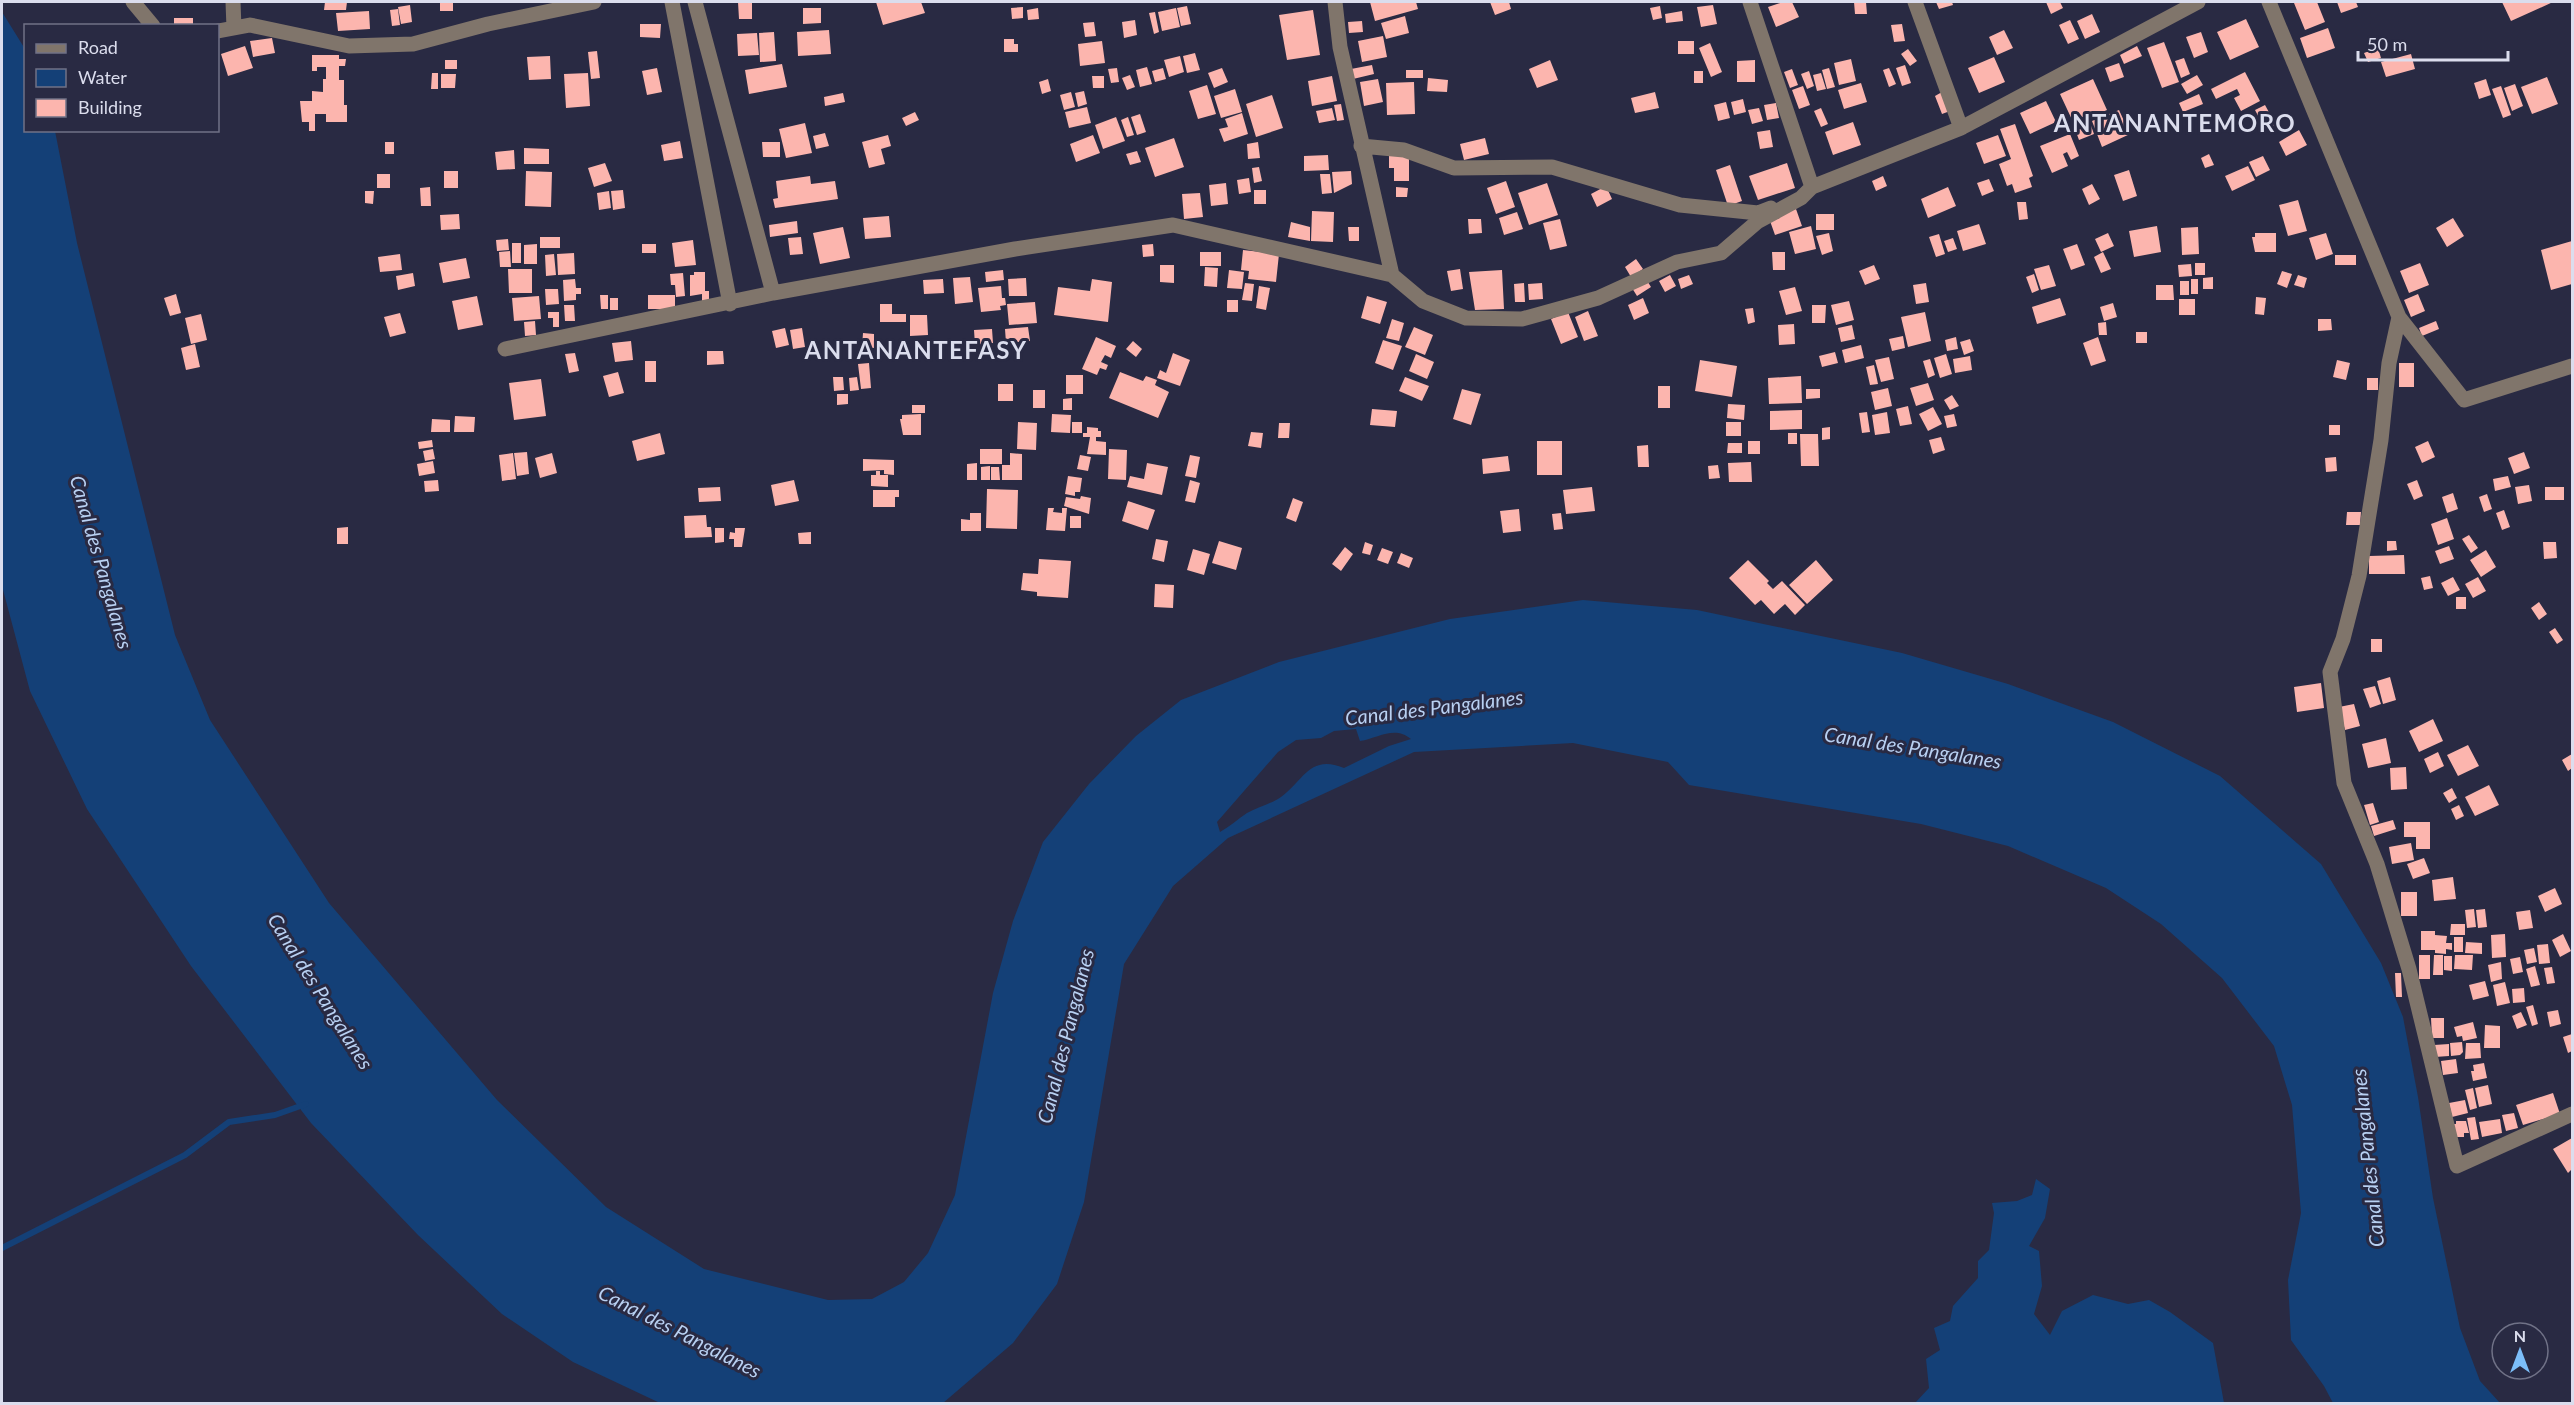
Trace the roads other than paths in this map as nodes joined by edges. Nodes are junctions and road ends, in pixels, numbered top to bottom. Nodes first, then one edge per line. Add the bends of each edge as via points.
1 (133, 2) edge
2 (233, 2) edge
3 (594, 2) edge
4 (672, 2) edge
5 (695, 2) edge
6 (1335, 2) edge
7 (1750, 2) edge
8 (1915, 2) edge
9 (2198, 2) edge
10 (2269, 2) edge
11 (151, 24) edge
12 (234, 28) junction
13 (219, 31) edge
14 (1961, 128) junction
15 (1361, 146) junction
16 (1806, 192) junction
17 (1392, 275) junction
18 (773, 293) junction
19 (730, 304) junction
20 (2399, 316) junction
21 (505, 349) dead end
22 (2572, 366) edge
23 (2572, 1114) edge

1 - 11 street
2 - 12 street
3 - 12 street via 413,44 349,46 250,25
4 - 19 street
5 - 18 street
6 - 15 street via 1340,47
7 - 16 street
8 - 14 street
9 - 14 street
10 - 20 street
12 - 13 street
14 - 16 street
15 - 16 street via 1404,150 1454,168 1552,168 1680,205 1758,213
15 - 17 street
16 - 17 street via 1757,222 1721,253 1677,262 1598,298 1522,319 1466,318 1423,301
17 - 18 street via 1173,225
18 - 19 street
19 - 21 street
20 - 22 street via 2464,400
20 - 23 street via 2359,576 2330,672 2344,783 2377,864 2409,969 2457,1166

